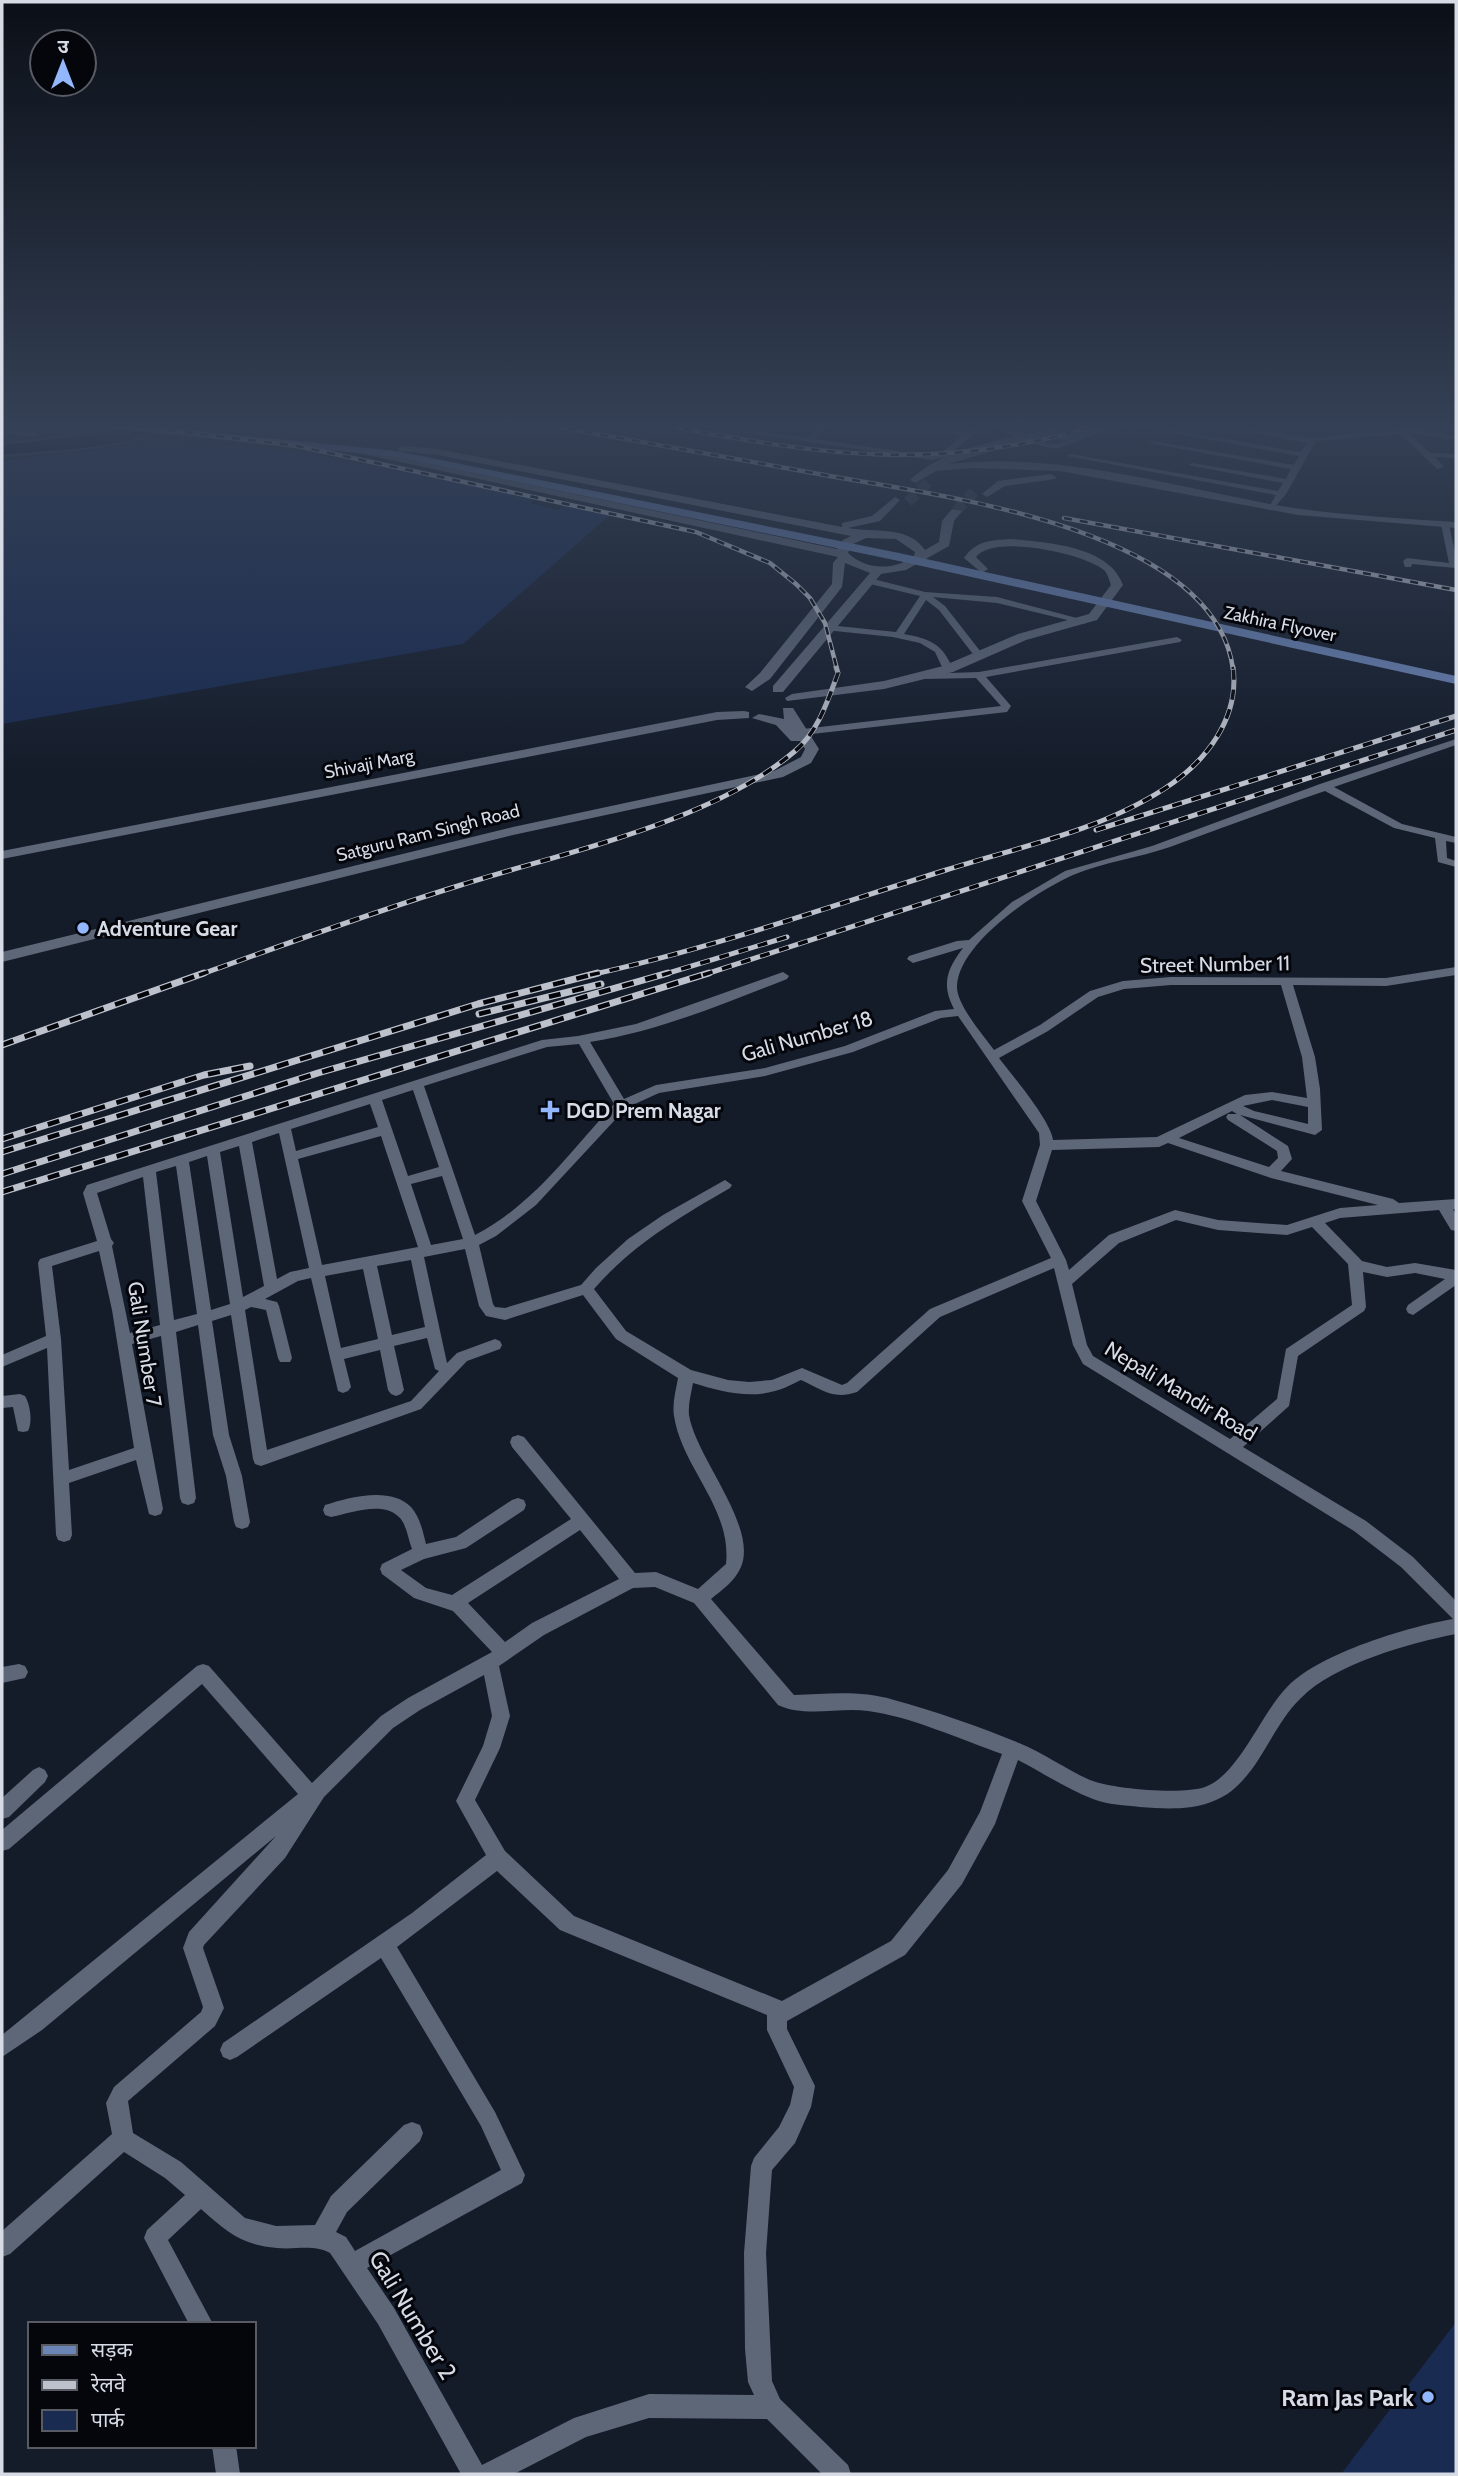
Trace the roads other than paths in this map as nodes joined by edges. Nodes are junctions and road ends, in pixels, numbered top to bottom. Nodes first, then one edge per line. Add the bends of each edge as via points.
1 (779, 542) edge
2 (828, 542) edge
3 (846, 542) edge
4 (847, 542) edge
5 (912, 542) edge
6 (945, 542) edge
7 (988, 542) edge
8 (1011, 542) edge
9 (1452, 542) edge
10 (1406, 549) dead end
11 (843, 555) junction
12 (919, 558) junction
13 (1455, 566) edge
14 (879, 569) junction
15 (982, 569) junction
16 (869, 581) junction
17 (925, 595) junction
18 (1084, 621) junction
19 (828, 628) junction
20 (897, 637) junction
21 (1177, 640) dead end
22 (979, 656) junction
23 (948, 669) junction
24 (1456, 671) edge
25 (979, 675) junction
26 (924, 676) junction
27 (1456, 680) edge
28 (752, 687) junction
29 (778, 689) junction
30 (733, 698) junction
31 (790, 705) junction
32 (752, 716) junction
33 (803, 733) junction
34 (1456, 742) edge
35 (1324, 786) junction
36 (1440, 838) junction
37 (1456, 840) edge
38 (2, 846) edge
39 (2, 855) edge
40 (1456, 864) edge
41 (973, 944) junction
42 (2, 949) edge
43 (2, 957) edge
44 (913, 958) dead end
45 (1456, 971) edge
46 (783, 976) dead end
47 (1287, 985) junction
48 (961, 1013) junction
49 (583, 1041) junction
50 (997, 1059) junction
51 (418, 1086) junction
52 (375, 1098) junction
53 (1314, 1104) junction
54 (621, 1105) junction
55 (1227, 1108) junction
56 (284, 1128) junction
57 (385, 1130) junction
58 (1169, 1139) junction
59 (245, 1141) junction
60 (1047, 1145) junction
61 (213, 1151) junction
62 (290, 1157) junction
63 (182, 1160) junction
64 (149, 1169) junction
65 (446, 1170) junction
66 (1271, 1173) junction
67 (402, 1182) junction
68 (725, 1185) dead end
69 (1450, 1205) edge
70 (1407, 1208) junction
71 (1315, 1221) junction
72 (1456, 1226) edge
73 (471, 1242) junction
74 (107, 1243) junction
75 (421, 1251) junction
76 (1059, 1260) junction
77 (369, 1261) junction
78 (1355, 1265) junction
79 (317, 1271) junction
80 (1456, 1276) edge
81 (1065, 1282) junction
82 (271, 1288) junction
83 (586, 1289) junction
84 (251, 1301) junction
85 (236, 1308) junction
86 (1413, 1308) dead end
87 (206, 1317) junction
88 (168, 1328) junction
89 (433, 1331) junction
90 (54, 1339) junction
91 (124, 1341) junction
92 (386, 1343) junction
93 (495, 1345) dead end
94 (336, 1355) junction
95 (285, 1358) dead end
96 (2, 1361) edge
97 (440, 1365) dead end
98 (685, 1375) junction
99 (343, 1387) dead end
100 (396, 1390) dead end
101 (2, 1402) edge
102 (23, 1426) dead end
103 (518, 1442) dead end
104 (1233, 1446) junction
105 (141, 1452) junction
106 (62, 1479) junction
107 (188, 1498) dead end
108 (518, 1505) dead end
109 (155, 1509) dead end
110 (331, 1510) dead end
111 (582, 1520) junction
112 (242, 1522) dead end
113 (64, 1535) dead end
114 (421, 1552) junction
115 (631, 1581) junction
116 (700, 1598) junction
117 (458, 1604) junction
118 (1456, 1612) edge
119 (1456, 1626) edge
120 (497, 1658) junction
121 (1013, 1749) junction
122 (39, 1776) dead end
123 (314, 1793) junction
124 (2, 1810) edge
125 (2, 1842) edge
126 (498, 1858) junction
127 (384, 1945) junction
128 (780, 2010) junction
129 (2, 2047) edge
130 (230, 2050) dead end
131 (412, 2133) dead end
132 (123, 2139) junction
133 (201, 2194) junction
134 (321, 2236) junction
135 (2, 2246) edge
136 (353, 2264) junction
137 (201, 2322) edge
138 (772, 2407) junction
139 (224, 2448) edge
140 (490, 2473) edge
141 (228, 2474) edge
142 (839, 2474) edge

1 - 11 main road
2 - 27 main road, Zakhira Flyover
3 - 15 main road, Zakhira Flyover
4 - 11 main road
5 - 12 main road via 918,546
6 - 12 main road
7 - 15 main road via 978,545 970,558
8 - 18 main road via 1109,568 1117,585 1112,596 1098,615
9 - 13 street
10 - 13 street via 1407,563
11 - 14 main road via 857,565
11 - 28 main road via 838,584
12 - 14 main road via 900,568
14 - 16 main road
15 - 24 main road, Zakhira Flyover
16 - 17 street
16 - 19 main road
17 - 18 street via 998,600
17 - 20 street
17 - 22 street via 942,608
18 - 22 main road, Shivaji Marg via 1022,637
19 - 20 street
19 - 29 main road
20 - 23 street via 933,645
21 - 25 street
22 - 23 main road, Shivaji Marg
23 - 26 main road, Shivaji Marg
25 - 26 street
25 - 33 street via 1006,706 1004,710
26 - 31 main road, Shivaji Marg
28 - 29 main road
28 - 30 main road, Shivaji Marg
29 - 31 main road
30 - 32 main road via 734,709
30 - 38 main road, Shivaji Marg via 710,709
31 - 32 main road, Shivaji Marg
31 - 33 main road via 789,720
32 - 39 main road, Shivaji Marg via 716,716
32 - 42 main road, Satguru Ram Singh Road via 780,722 796,736 799,749 794,758 762,770 510,825
33 - 43 main road, Satguru Ram Singh Road via 812,749 806,760 778,774 513,831
34 - 35 street
35 - 36 street via 1398,826
35 - 41 street via 1156,848 1067,874 1015,906
36 - 37 street
36 - 40 street via 1442,860
41 - 44 street
41 - 48 street via 955,964 950,990
45 - 47 street, Street Number 11 via 1447,978 1410,985
46 - 49 street via 659,1025
47 - 50 street, Street Number 11 via 1124,990 1107,996 1042,1040
47 - 53 street via 1303,1037
48 - 50 street
48 - 54 street, Gali Number 18 via 939,1014 849,1049 765,1072 656,1089
49 - 51 street via 546,1043
49 - 54 street
50 - 60 street via 1040,1122
51 - 52 street
51 - 65 street
52 - 56 street
52 - 57 street
53 - 55 street via 1272,1096 1245,1099
53 - 55 street via 1315,1130
54 - 73 street via 522,1210 493,1234
55 - 58 street
55 - 66 street via 1283,1149 1285,1158
56 - 59 street
56 - 62 street
57 - 62 street
57 - 67 street
58 - 60 street
58 - 66 street
59 - 61 street
59 - 82 street
60 - 76 street, Nepali Mandir Road via 1029,1200
61 - 63 street
61 - 85 street
62 - 79 street
63 - 64 street
63 - 87 street
64 - 74 street, Gali Number 7 via 92,1188 90,1194
64 - 88 street
65 - 67 street
65 - 73 street
66 - 70 street
67 - 75 street
68 - 83 street via 635,1238 607,1262
69 - 70 street
69 - 72 street
70 - 71 street via 1340,1213
71 - 78 street
71 - 81 street via 1287,1230 1218,1225 1175,1215 1114,1238
73 - 75 street
73 - 83 street via 491,1312 505,1314
74 - 90 street via 45,1263
74 - 91 street, Gali Number 7
75 - 77 street
75 - 89 street
76 - 81 street, Nepali Mandir Road
76 - 98 street via 935,1313 852,1388 841,1391 802,1374 773,1386 748,1387 725,1387
77 - 79 street
77 - 92 street
78 - 80 street via 1387,1272 1415,1268
78 - 104 street via 1359,1307 1291,1353 1284,1402
79 - 82 street via 289,1277
79 - 94 street
80 - 86 street
81 - 104 street, Nepali Mandir Road via 1087,1360
82 - 84 street
83 - 98 street via 621,1335
84 - 85 street
84 - 95 street via 272,1306
85 - 87 street
85 - 93 street via 261,1459 416,1405 463,1357
87 - 88 street
87 - 112 street via 221,1435
88 - 91 street
88 - 107 street
89 - 92 street
89 - 97 street
90 - 96 street
90 - 106 street
91 - 105 street, Gali Number 7
92 - 94 street
92 - 100 street
94 - 99 street
98 - 116 street via 682,1420 726,1514 735,1555 731,1569
101 - 102 street via 20,1399
103 - 111 street
104 - 118 street, Nepali Mandir Road via 1380,1540
105 - 106 street
105 - 109 street, Gali Number 7
106 - 113 street
108 - 114 street via 460,1543
110 - 114 street via 374,1501 399,1507 406,1513
111 - 115 street
111 - 117 street via 462,1595
114 - 117 street via 388,1569 409,1590
115 - 116 street via 656,1579
115 - 120 street via 538,1629
116 - 121 street via 788,1702 867,1702
117 - 120 street
119 - 121 street via 1386,1646 1311,1678 1276,1715 1232,1782 1207,1797 1160,1800 1094,1791
120 - 123 street via 387,1723
120 - 126 street via 501,1716 465,1801
121 - 128 street via 988,1817 955,1877 898,1948
122 - 124 street
123 - 125 street via 203,1672
123 - 129 street
123 - 132 street via 278,1851 196,1939 193,1948 214,2008 208,2019 121,2094 117,2103
126 - 127 street
126 - 128 street via 567,1923
127 - 130 street
127 - 136 street via 488,2119 514,2175
128 - 138 street via 775,2019 777,2030 805,2086 787,2135 762,2166 758,2199 755,2319 760,2382
131 - 134 street via 339,2204
132 - 133 street
132 - 135 street
133 - 134 street via 239,2228 276,2237
133 - 137 street via 155,2238
134 - 136 street, Gali Number 2 via 338,2245
136 - 140 street, Gali Number 2
138 - 140 street via 649,2406 582,2426
138 - 142 street
139 - 141 street

